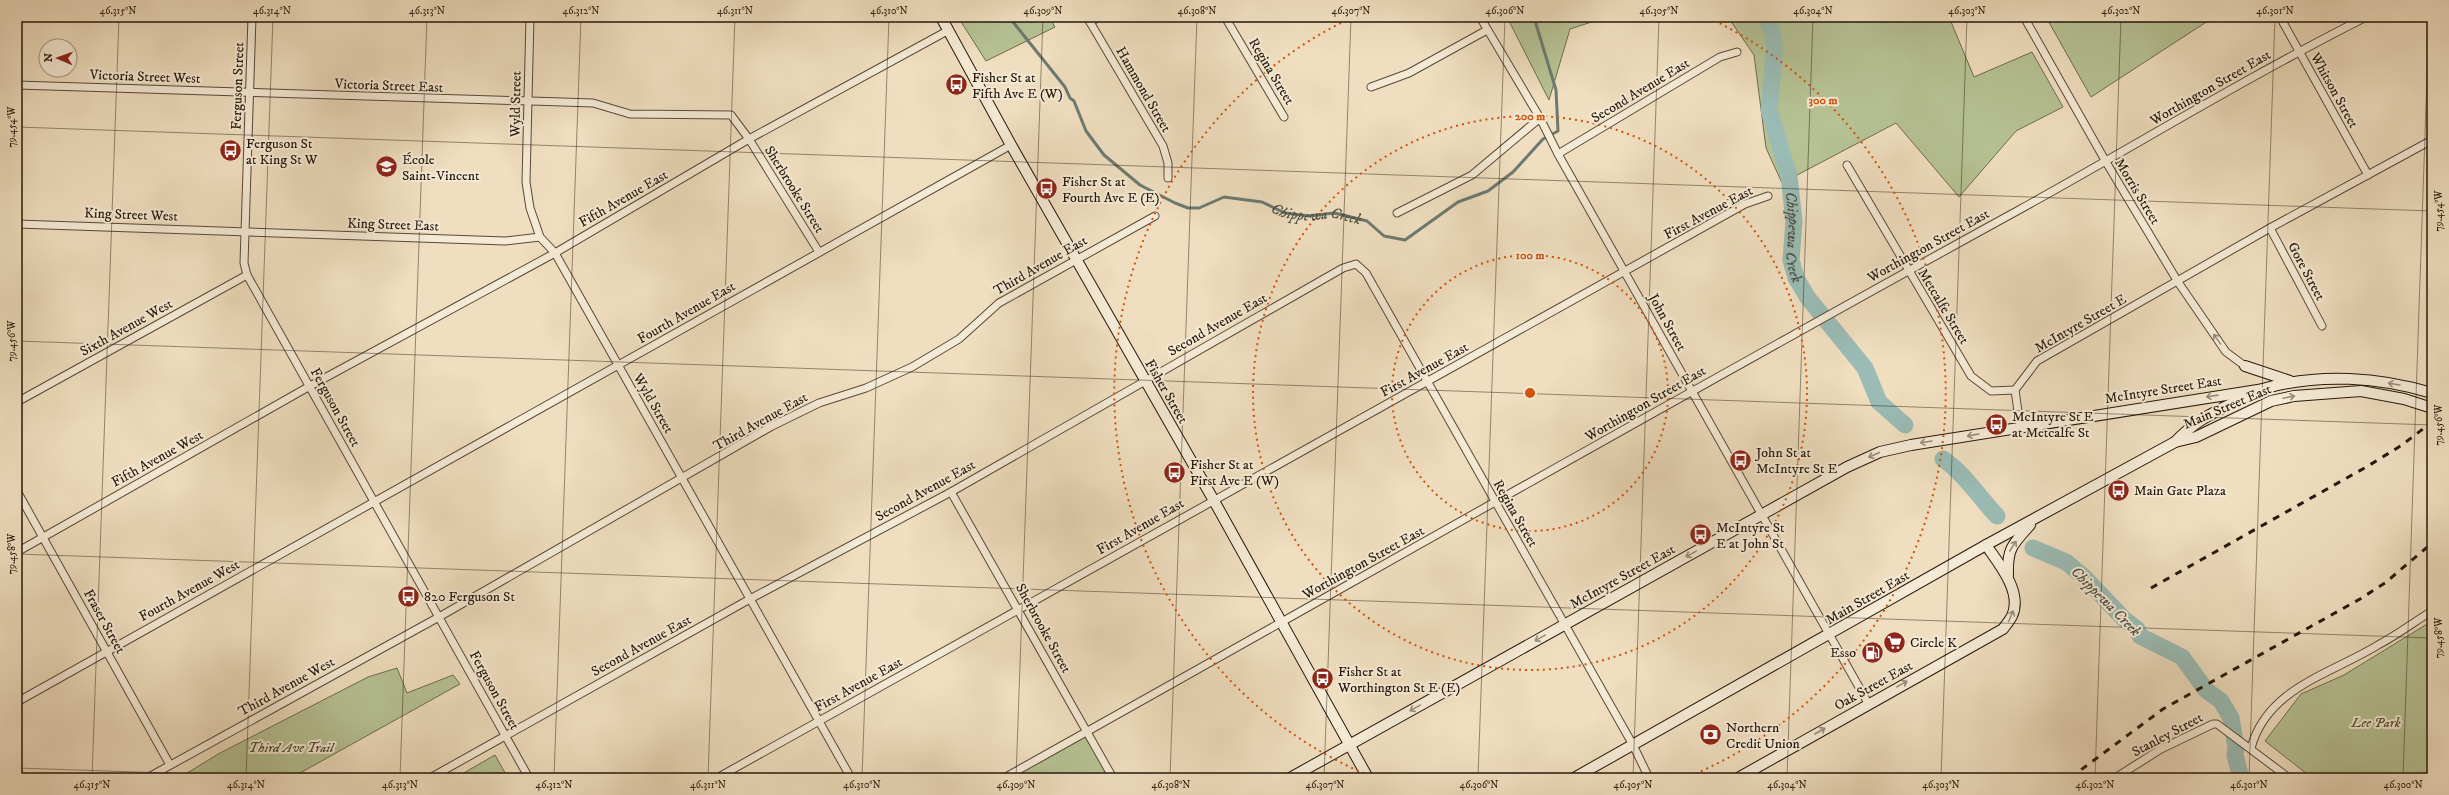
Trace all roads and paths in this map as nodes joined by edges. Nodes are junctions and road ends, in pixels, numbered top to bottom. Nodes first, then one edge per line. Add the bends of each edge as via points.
1 (252, 17) edge
2 (530, 17) edge
3 (941, 17) edge
4 (1099, 17) edge
5 (1225, 17) edge
6 (1480, 17) edge
7 (2024, 17) edge
8 (2280, 17) edge
9 (2366, 17) edge
10 (1088, 20) edge
11 (949, 30) junction
12 (1487, 30) junction
13 (2299, 51) junction
14 (1737, 52) dead end
15 (17, 85) edge
16 (1371, 87) dead end
17 (249, 93) junction
18 (527, 102) junction
19 (593, 104) joint
20 (1284, 117) dead end
21 (1540, 118) junction
22 (749, 140) junction
23 (2432, 140) edge
24 (1011, 145) junction
25 (1557, 152) junction
26 (2106, 162) junction
27 (1847, 165) dead end
28 (2368, 175) junction
29 (1168, 178) dead end
30 (1768, 196) dead end
31 (1397, 212) dead end
32 (1155, 216) dead end
33 (17, 224) edge
34 (2270, 228) junction
35 (245, 231) junction
36 (540, 237) junction
37 (819, 252) junction
38 (555, 253) junction
39 (1076, 259) junction
40 (1356, 264) joint
41 (1908, 270) junction
42 (1625, 272) junction
43 (247, 275) junction
44 (2178, 282) junction
45 (2322, 326) dead end
46 (618, 366) junction
47 (2245, 366) joint
48 (1145, 381) junction
49 (1427, 382) junction
50 (2292, 382) junction
51 (310, 386) junction
52 (2264, 388) junction
53 (1692, 390) junction
54 (2015, 390) junction
55 (2432, 393) edge
56 (17, 402) edge
57 (2432, 408) edge
58 (2020, 426) junction
59 (2175, 442) junction
60 (682, 479) junction
61 (17, 491) edge
62 (951, 492) junction
63 (1213, 499) junction
64 (374, 502) junction
65 (1495, 503) junction
66 (1762, 514) junction
67 (2036, 519) junction
68 (43, 537) junction
69 (1986, 545) junction
70 (17, 552) edge
71 (2008, 581) junction
72 (750, 599) junction
73 (1018, 609) junction
74 (2432, 611) edge
75 (439, 617) junction
76 (1280, 623) junction
77 (1564, 624) junction
78 (1829, 635) junction
79 (107, 651) junction
80 (17, 702) edge
81 (1868, 703) junction
82 (818, 722) junction
83 (1086, 731) junction
84 (506, 736) junction
85 (1349, 745) junction
86 (1633, 745) junction
87 (2251, 748) junction
88 (170, 765) junction
89 (147, 778) edge
90 (430, 778) edge
91 (529, 778) edge
92 (717, 778) edge
93 (851, 778) edge
94 (1004, 778) edge
95 (1113, 778) edge
96 (1290, 778) edge
97 (1368, 778) edge
98 (1574, 778) edge
99 (1649, 778) edge
100 (1738, 778) edge
101 (2115, 778) edge
102 (2289, 778) edge

1 - 17 street, Ferguson Street
2 - 18 street, Wyld Street
3 - 11 main road, Fisher Street
4 - 10 street
5 - 20 street, Regina Street
6 - 12 street, John Street
7 - 26 street, Morris Street
8 - 13 street, Whitson Street
9 - 13 street, Worthington Street East
10 - 29 street, Hammond Street via 1163,146 1168,163
11 - 22 street, Fifth Avenue East
11 - 24 main road, Fisher Street
12 - 16 street via 1409,73
12 - 21 street, John Street
13 - 26 street, Worthington Street East
13 - 28 street, Whitson Street
14 - 25 street, Second Avenue East via 1720,57
15 - 17 street, Victoria Street West
17 - 18 street, Victoria Street East
17 - 35 street, Ferguson Street
18 - 19 street, Victoria Street East
18 - 36 street, Wyld Street via 526,182 530,208
19 - 22 street, Sherbrooke Street via 630,114 731,115
21 - 25 street, John Street
21 - 31 street via 1472,175
22 - 37 street, Sherbrooke Street
22 - 38 street, Fifth Avenue East
23 - 28 street
24 - 37 street, Fourth Avenue East
24 - 39 main road, Fisher Street
25 - 42 street, John Street
26 - 41 street, Worthington Street East
26 - 44 street, Morris Street
27 - 41 street, Metcalfe Street
28 - 34 street
30 - 42 street, First Avenue East via 1745,204
32 - 39 street, Third Avenue East
33 - 35 street, King Street West
34 - 44 street
34 - 45 street, Gore Street
35 - 36 street, King Street East via 504,241
35 - 43 street, Ferguson Street via 244,263
36 - 38 street, Wyld Street
37 - 46 street, Fourth Avenue East
38 - 46 street, Wyld Street
38 - 51 street, Fifth Avenue East
39 - 48 main road, Fisher Street
39 - 60 street, Third Avenue East via 999,303 959,339 912,367 866,388 813,406 772,426
40 - 48 street, Second Avenue East via 1342,268
40 - 49 street, Regina Street via 1366,273
41 - 53 street, Worthington Street East
41 - 54 street, Metcalfe Street via 1971,376 1991,391
42 - 49 street, First Avenue East
42 - 53 street, John Street
43 - 51 street, Ferguson Street
43 - 56 street, Sixth Avenue West
47 -> 44 street, Morris Street via 2226,352
44 - 54 street, McIntyre Street E via 2037,362
46 - 60 street, Wyld Street
46 - 64 street, Fourth Avenue East
47 - 50 main road
48 - 62 street, Second Avenue East
48 - 63 main road, Fisher Street
49 - 63 street, First Avenue East
49 - 65 street, Regina Street
50 - 52 main road, Main Street East
55 -> 50 main road, Main Street East via 2405,385 2367,379
51 - 64 street, Ferguson Street
51 - 68 street, Fifth Avenue West
52 -> 58 main road, McIntyre Street East
52 - 59 main road, Main Street East via 2190,426
53 - 65 street, Worthington Street East
53 - 66 street, John Street
54 - 58 street
59 -> 57 main road, Main Street East via 2196,438 2271,401 2294,396 2361,391 2404,399
58 -> 66 main road, McIntyre Street East via 1880,452 1847,467
59 - 67 main road, Main Street East
60 - 72 street, Wyld Street
60 - 75 street, Third Avenue East
61 - 68 street, Fraser Street
62 - 72 street, Second Avenue East
62 - 73 street, Sherbrooke Street
63 - 73 street, First Avenue East
63 - 76 main road, Fisher Street
64 - 75 street, Ferguson Street
64 - 79 street, Fourth Avenue West
65 - 76 street, Worthington Street East
65 - 77 street, Regina Street
66 -> 77 main road, McIntyre Street East
66 - 78 street, John Street
67 - 69 main road, Main Street East
71 -> 67 main road via 2007,559 2010,548
68 - 70 street, Fifth Avenue West
68 - 79 street, Fraser Street
69 - 71 main road, Oak Street East
69 - 78 main road, Main Street East
81 -> 71 main road, Oak Street East via 2003,629 2012,616 2015,597
72 - 82 street, Wyld Street
72 - 84 street, Second Avenue East
73 - 82 street, First Avenue East
73 - 83 street, Sherbrooke Street
74 - 87 street via 2378,646 2288,692 2264,719 2254,735
75 - 84 street, Ferguson Street
75 - 88 street, Third Avenue West
76 - 83 street, Worthington Street East
76 - 85 main road, Fisher Street
77 -> 85 main road, McIntyre Street East
77 - 86 street, Regina Street
78 - 81 street, John Street
78 - 86 main road, Main Street East
79 - 80 street, Fourth Avenue West
79 - 88 street, Fraser Street
100 -> 81 main road, Oak Street East
82 - 92 street, First Avenue East
82 - 93 street, Wyld Street
83 - 94 street, Worthington Street East
83 - 95 street, Sherbrooke Street
84 - 90 street, Second Avenue East
84 - 91 street, Ferguson Street
85 - 96 main road, McIntyre Street East
85 - 97 main road, Fisher Street
86 - 98 main road, Main Street East
86 - 99 street, Regina Street
87 - 101 street, Stanley Street via 2217,724 2208,725
87 - 102 street, Stanley Street
88 - 89 street, Third Avenue West

